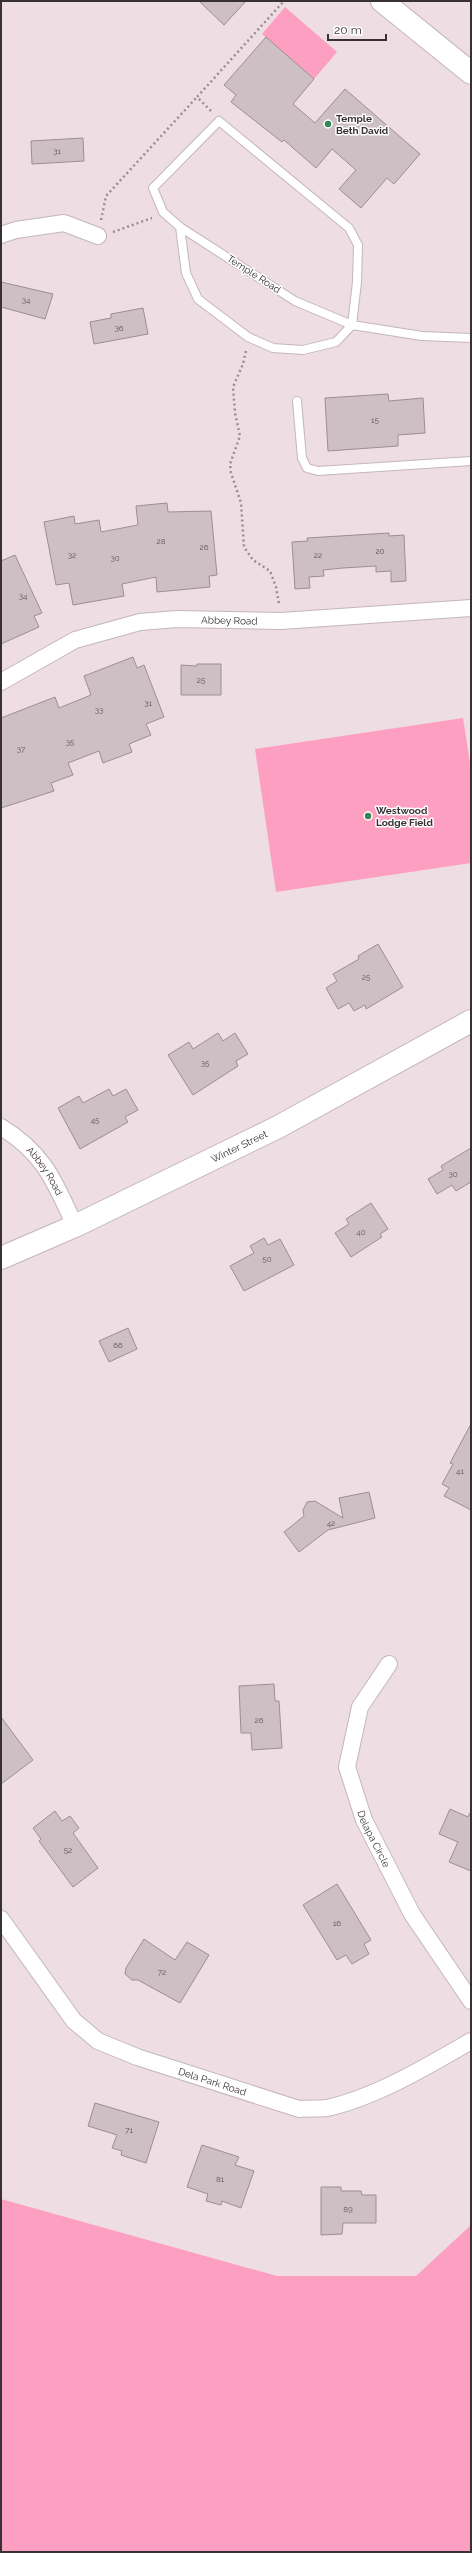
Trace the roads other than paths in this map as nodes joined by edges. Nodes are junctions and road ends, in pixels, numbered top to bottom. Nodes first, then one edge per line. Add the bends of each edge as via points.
1 (382, 1) edge
2 (450, 54) junction
3 (471, 73) edge
4 (471, 88) edge
5 (180, 227) junction
6 (1, 235) edge
7 (98, 236) road end
8 (352, 325) junction
9 (471, 338) edge
10 (297, 401) dead end
11 (471, 461) edge
12 (471, 608) edge
13 (1, 682) edge
14 (471, 1021) edge
15 (1, 1127) edge
16 (75, 1226) junction
17 (1, 1258) edge
18 (389, 1664) dead end
19 (1, 1918) edge
20 (471, 2001) edge
21 (471, 2041) edge

1 - 2 street
2 - 3 street
2 - 4 street
5 - 8 lane, Temple Road via 295,301
5 - 8 lane via 186,273 198,299 248,337 273,348 303,350 336,342
5 - 8 lane, Temple Road via 163,212 153,188 219,120 349,228 358,246
6 - 7 street via 16,230 64,223
8 - 9 lane, Temple Road via 422,336
10 - 11 lane via 302,458 307,468 318,471
12 - 13 street, Abbey Road via 281,621 177,618 140,622 75,640
14 - 16 street, Winter Street via 278,1126
15 - 16 street, Abbey Road via 40,1157
16 - 17 street, Winter Street
18 - 20 street, Delapa Circle via 360,1707 347,1767 364,1820 412,1914
19 - 21 street, Dela Park Road via 74,2021 98,2041 137,2058 300,2109 326,2108 354,2100 428,2066

